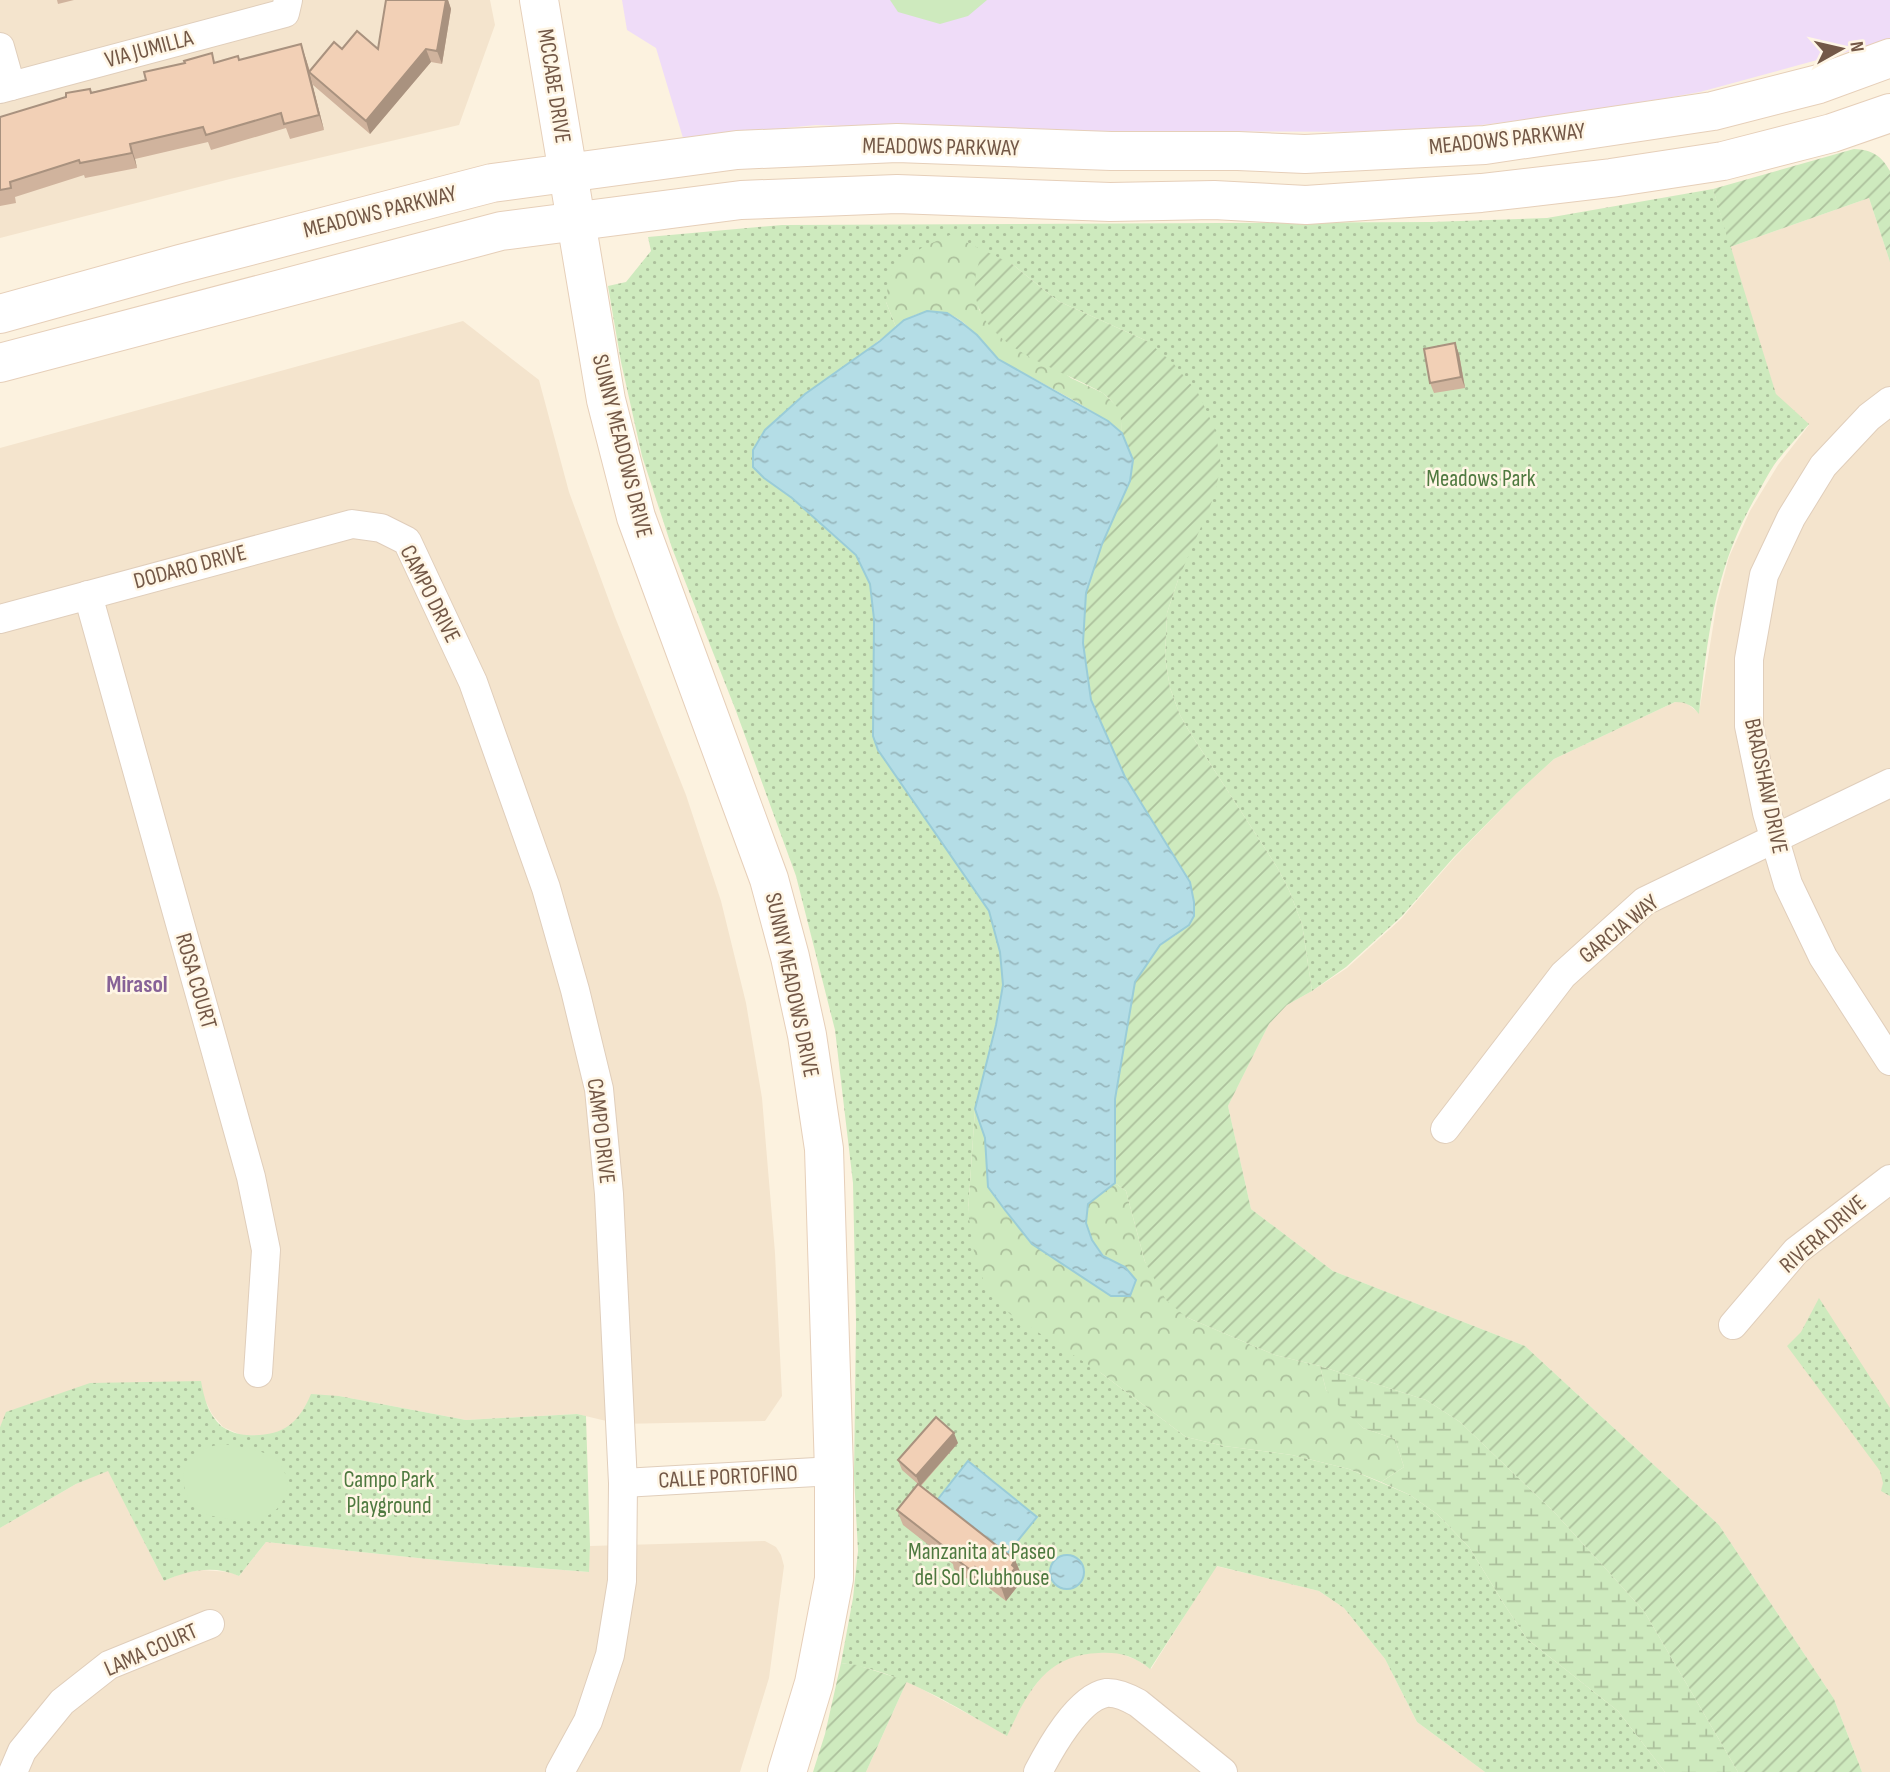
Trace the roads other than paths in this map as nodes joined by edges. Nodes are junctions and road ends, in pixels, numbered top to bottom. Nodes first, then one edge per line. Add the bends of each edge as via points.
1 (288, 0) edge
2 (539, 0) edge
3 (0, 47) edge
4 (1889, 63) edge
5 (6, 88) edge
6 (1890, 113) edge
7 (569, 173) junction
8 (577, 221) junction
9 (0, 314) edge
10 (0, 363) edge
11 (1890, 401) edge
12 (382, 528) joint
13 (88, 595) junction
14 (0, 619) edge
15 (1890, 783) edge
16 (1774, 839) junction
17 (1890, 1061) edge
18 (1445, 1129) dead end
19 (1890, 1179) edge
20 (1733, 1325) dead end
21 (258, 1373) dead end
22 (834, 1471) junction
23 (622, 1483) junction
24 (210, 1624) dead end
25 (13, 1772) edge
26 (560, 1772) edge
27 (787, 1772) edge
28 (1038, 1772) edge
29 (1223, 1772) edge

1 - 5 street, VIA JUMILLA via 285,13
2 - 7 main road, MCCABE DRIVE
3 - 5 street
4 - 7 main road, MEADOWS PARKWAY via 1713,111 1485,145 1305,154 897,144 737,150
6 - 8 main road, MEADOWS PARKWAY via 1723,161 1481,193 1306,205 897,194 741,200
7 - 8 main road, MCCABE DRIVE
7 - 9 main road, MEADOWS PARKWAY via 492,183
8 - 10 main road, MEADOWS PARKWAY via 489,234
8 - 22 main road, SUNNY MEADOWS DRIVE via 606,400 636,517 769,879 807,1035 824,1149
11 - 16 street, BRADSHAW DRIVE via 1824,466 1791,518 1764,575 1749,659 1749,726
12 - 13 street, DODARO DRIVE via 352,524
12 - 23 street, CAMPO DRIVE via 407,541 473,682 546,888 575,990 598,1090 608,1181
13 - 14 street, DODARO DRIVE
13 - 21 street, ROSA COURT via 251,1177 266,1250
15 - 16 street, GARCIA WAY
16 - 17 street, BRADSHAW DRIVE via 1788,884 1823,957
16 - 18 street, GARCIA WAY via 1645,901 1563,975
19 - 20 street, RIVERA DRIVE via 1796,1251
22 - 23 street, CALLE PORTOFINO
22 - 27 main road, SUNNY MEADOWS DRIVE via 834,1579 814,1683
23 - 26 street, CAMPO DRIVE via 622,1581 610,1655 588,1721
24 - 25 street, LAMA COURT via 109,1665 62,1702 22,1751
28 - 29 street via 1072,1717 1106,1693 1138,1703

